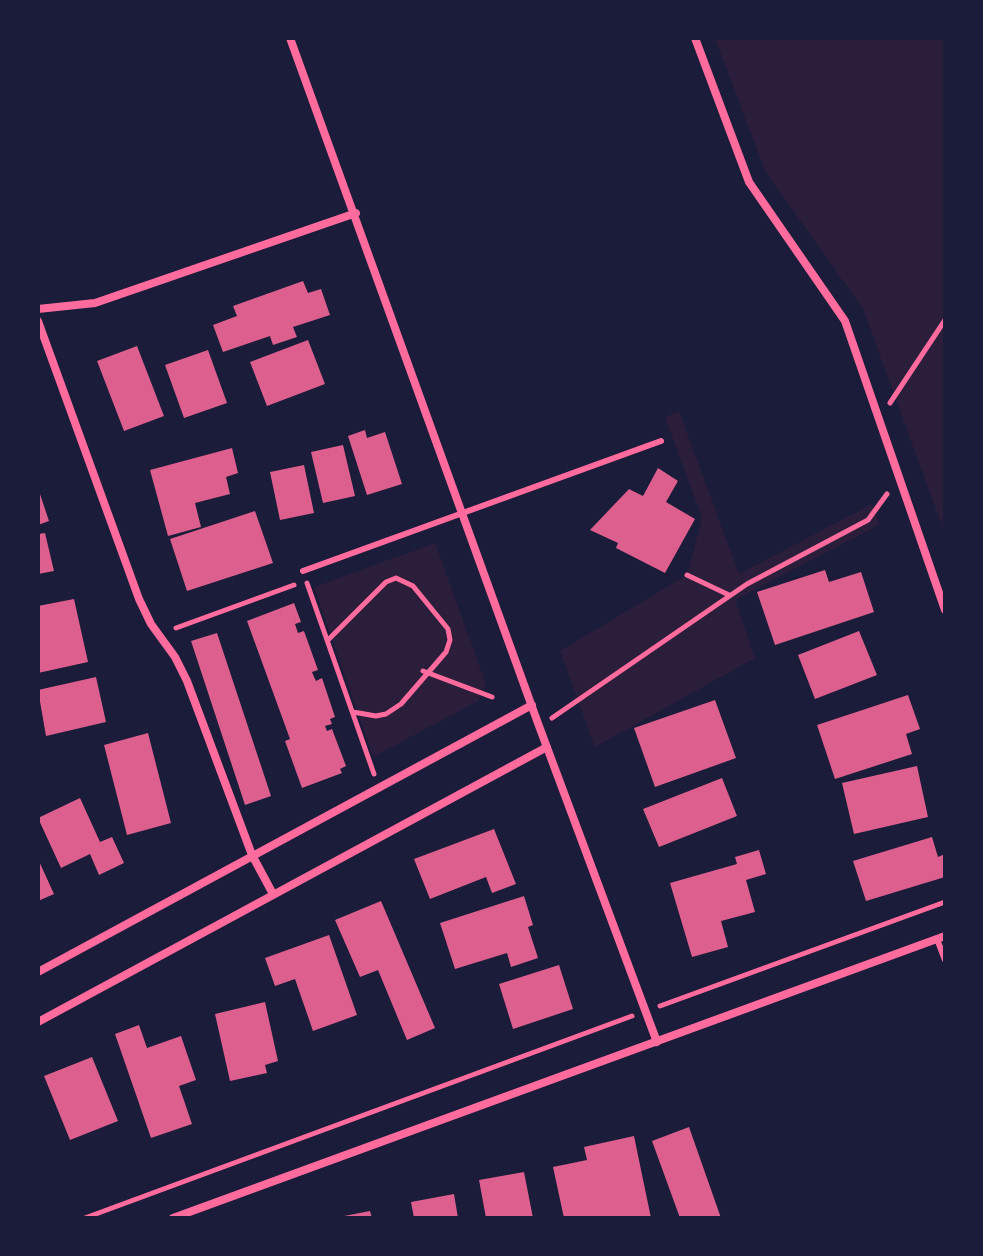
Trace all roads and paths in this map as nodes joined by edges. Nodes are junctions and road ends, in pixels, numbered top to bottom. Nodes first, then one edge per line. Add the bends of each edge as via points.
1 (290, 38) edge
2 (695, 38) edge
3 (356, 213) junction
4 (38, 309) edge
5 (945, 320) edge
6 (38, 321) edge
7 (880, 418) junction
8 (661, 441) dead end
9 (900, 477) junction
10 (464, 513) junction
11 (303, 571) joint
12 (687, 575) dead end
13 (306, 580) junction
14 (730, 596) junction
15 (945, 610) edge
16 (158, 635) junction
17 (328, 640) junction
18 (426, 672) junction
19 (492, 697) dead end
20 (532, 705) junction
21 (353, 712) junction
22 (539, 726) junction
23 (547, 747) junction
24 (379, 787) junction
25 (252, 855) junction
26 (273, 894) junction
27 (945, 902) edge
28 (941, 937) edge
29 (945, 960) edge
30 (38, 972) edge
31 (646, 1011) junction
32 (38, 1022) edge
33 (657, 1042) junction
34 (85, 1218) edge
35 (173, 1218) edge

1 - 3 street
2 - 7 street via 749,182 845,321
3 - 4 street via 95,303
3 - 10 street
5 - 7 path
6 - 16 street via 139,599
7 - 9 street
8 - 10 lane
9 - 14 path via 868,520
9 - 15 street
10 - 11 lane
10 - 20 street
11 - 13 path
12 - 14 path
13 - 16 path
13 - 17 path
14 - 22 path
16 - 25 street via 187,681
17 - 18 path via 386,582 401,578 419,591 448,629 449,646
17 - 21 path
18 - 19 path
18 - 21 path via 386,714
20 - 22 street
20 - 24 street
21 - 24 path
22 - 23 street
23 - 26 street
23 - 31 street
24 - 25 street
25 - 26 street
25 - 30 street
26 - 32 street
27 - 31 path
28 - 29 lane
28 - 33 street
31 - 33 street
31 - 34 path
33 - 35 street

